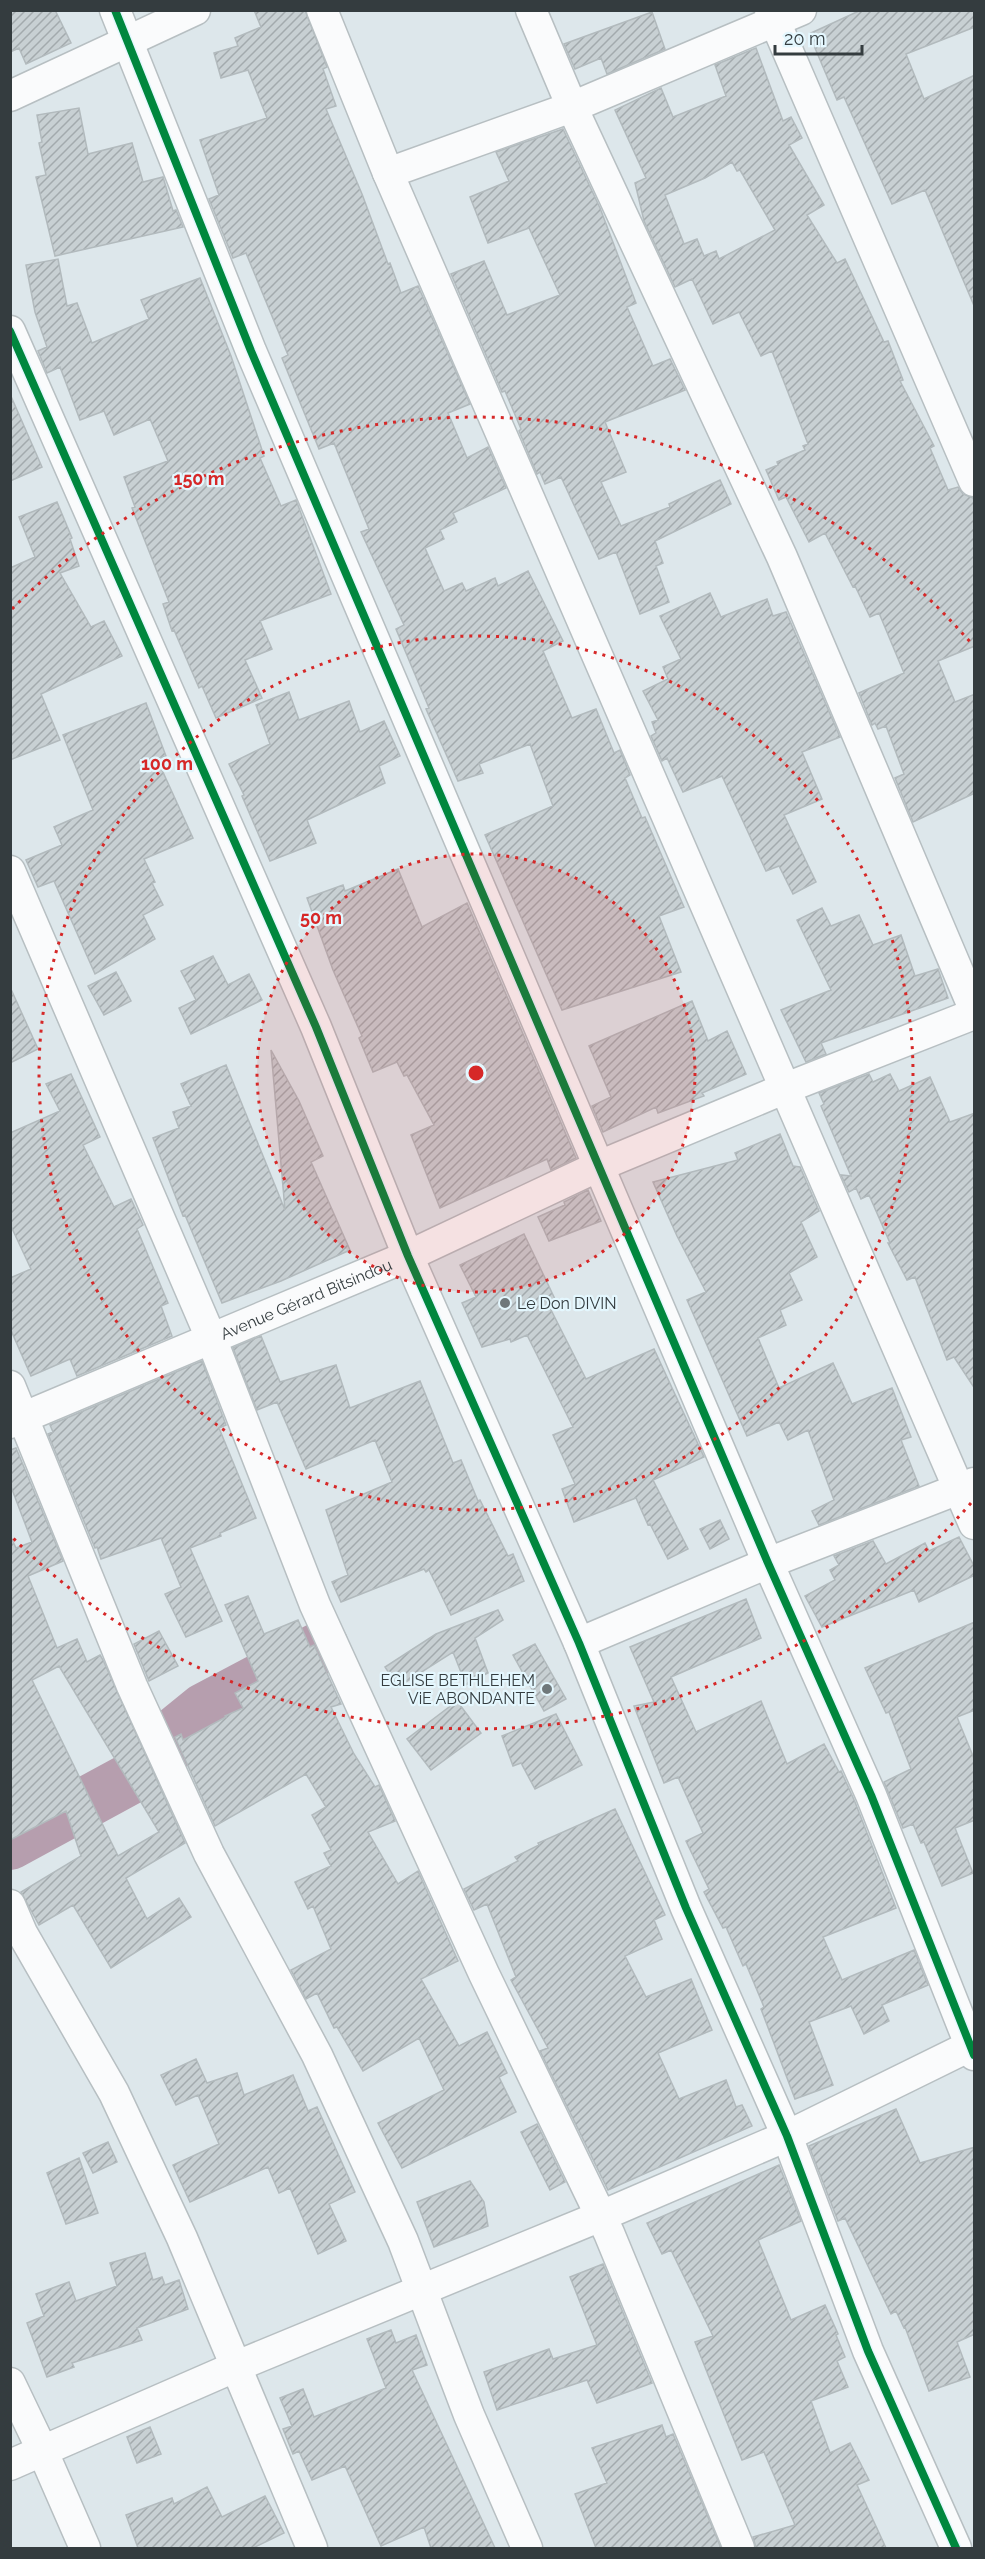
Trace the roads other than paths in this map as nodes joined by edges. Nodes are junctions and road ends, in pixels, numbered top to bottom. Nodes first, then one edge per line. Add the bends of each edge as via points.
1 (115, 10) edge
2 (195, 10) edge
3 (322, 10) edge
4 (531, 10) edge
5 (781, 14) edge
6 (128, 41) junction
7 (10, 96) edge
8 (572, 107) junction
9 (388, 173) junction
10 (10, 331) edge
11 (975, 481) edge
12 (10, 871) edge
13 (975, 1009) edge
14 (975, 1014) edge
15 (786, 1088) junction
16 (598, 1166) junction
17 (408, 1256) junction
18 (211, 1338) junction
19 (10, 1386) edge
20 (17, 1421) edge
21 (967, 1487) edge
22 (975, 1524) edge
23 (768, 1563) junction
24 (579, 1643) junction
25 (10, 1905) edge
26 (973, 2048) edge
27 (787, 2136) junction
28 (602, 2216) junction
29 (420, 2289) junction
30 (237, 2366) junction
31 (10, 2383) edge
32 (44, 2452) junction
33 (10, 2465) edge
34 (85, 2548) edge
35 (312, 2548) edge
36 (527, 2548) edge
37 (739, 2548) edge
38 (956, 2548) edge

1 - 6 street
2 - 6 street
3 - 9 street
4 - 8 street
5 - 8 street
5 - 11 street
6 - 7 street
6 - 16 street via 251,351
8 - 9 street
8 - 13 street via 782,557
9 - 15 street
10 - 17 street via 316,1027
12 - 18 street
14 - 15 street, Avenue Gérard Bitsindou
15 - 16 street, Avenue Gérard Bitsindou
15 - 21 street
16 - 17 street, Avenue Gérard Bitsindou
16 - 23 street
17 - 18 street, Avenue Gérard Bitsindou
17 - 24 street
18 - 20 street, Avenue Gérard Bitsindou
18 - 28 street via 315,1605 484,1974
19 - 20 street
20 - 29 street via 209,1854 317,2055 403,2241
21 - 22 street
21 - 23 street
23 - 24 street
23 - 26 street via 871,1795
24 - 27 street via 686,1908
25 - 30 street via 22,1933 114,2093
26 - 27 street
27 - 28 street
27 - 38 street via 868,2351
28 - 29 street
28 - 37 street
29 - 30 street
29 - 36 street
30 - 32 street
30 - 35 street
31 - 32 street
32 - 33 street
32 - 34 street

